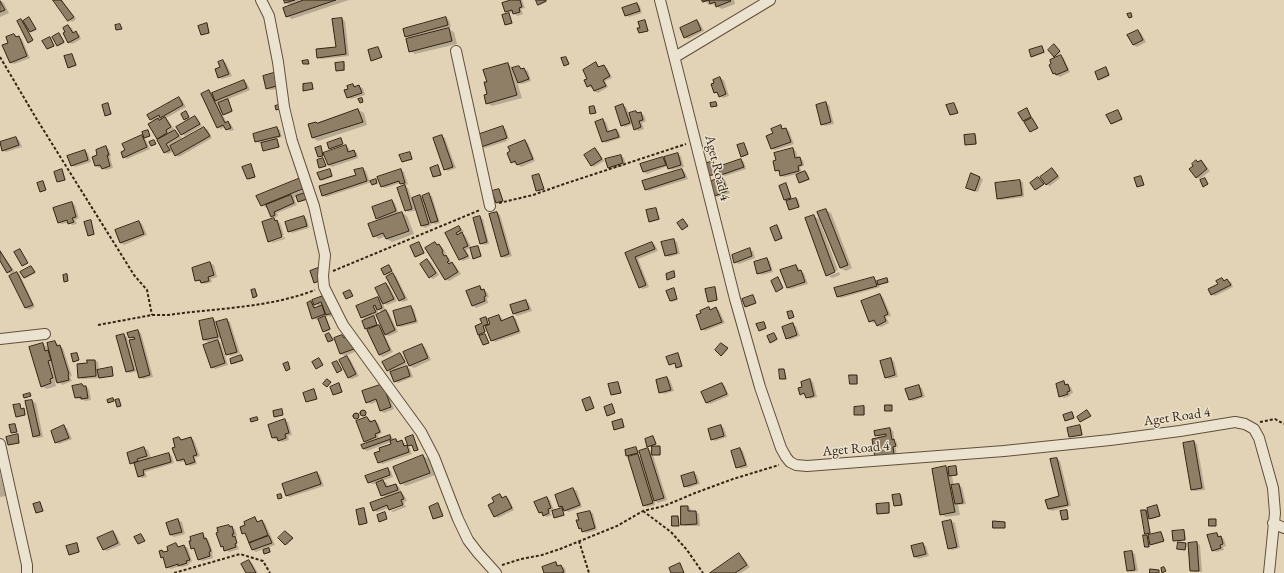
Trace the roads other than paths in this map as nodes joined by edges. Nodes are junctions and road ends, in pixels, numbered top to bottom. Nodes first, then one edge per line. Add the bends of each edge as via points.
1 (261, 0) edge
2 (660, 0) edge
3 (770, 0) edge
4 (456, 51) dead end
5 (675, 57) junction
6 (490, 206) road end
7 (45, 334) dead end
8 (0, 339) edge
9 (0, 444) edge
10 (1274, 523) junction
11 (1284, 528) edge
12 (494, 570) edge
13 (27, 573) edge
14 (1269, 573) edge

1 - 12 street via 269,16 292,141 314,206 325,255 324,287 343,325 421,432 468,540
2 - 5 street, Aget Road 4
3 - 5 street
4 - 6 street
5 - 10 street, Aget Road 4 via 735,299 760,387 781,448 790,462 807,466 1004,451 1102,441 1235,422 1254,429 1258,438 1273,488
7 - 8 street
9 - 13 street
10 - 11 street
10 - 14 street

